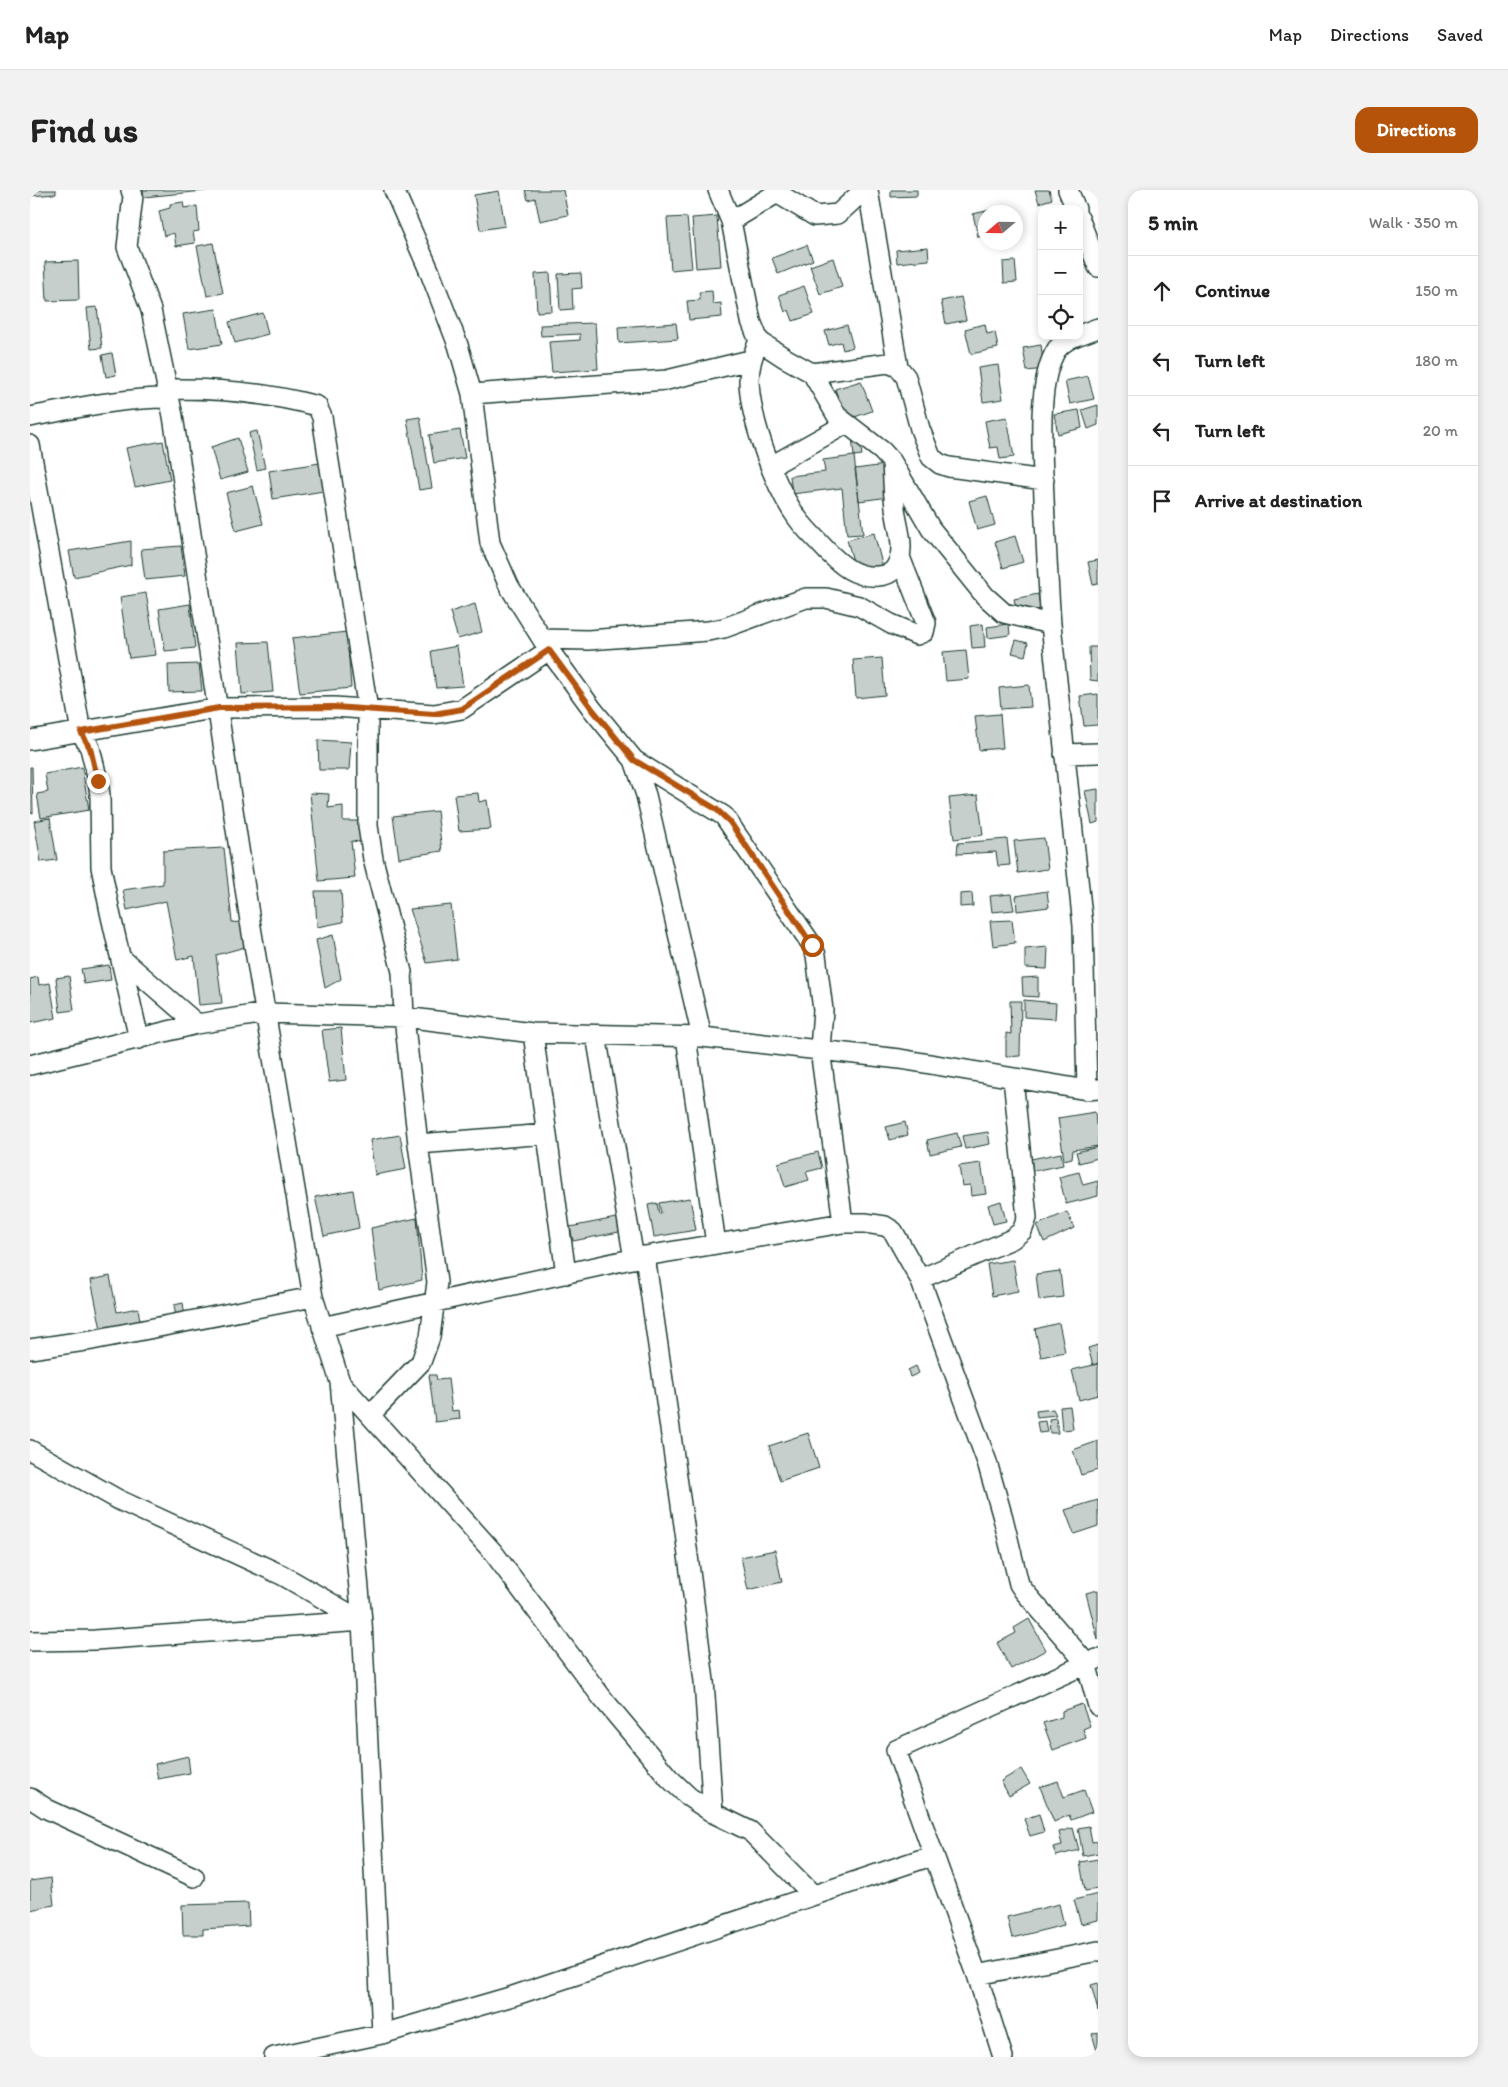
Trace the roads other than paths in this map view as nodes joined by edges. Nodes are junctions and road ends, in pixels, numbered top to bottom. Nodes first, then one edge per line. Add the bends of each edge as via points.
1 (131, 190) edge
2 (394, 190) edge
3 (718, 190) edge
4 (864, 190) edge
5 (868, 190) edge
6 (1068, 190) edge
7 (1074, 205) edge
8 (731, 221) junction
9 (1083, 228) edge
10 (1098, 267) edge
11 (1098, 328) edge
12 (1083, 334) edge
13 (1070, 340) edge
14 (759, 341) junction
15 (750, 360) junction
16 (898, 367) junction
17 (812, 373) junction
18 (167, 393) junction
19 (472, 394) junction
20 (30, 417) edge
21 (846, 424) junction
22 (30, 445) edge
23 (892, 462) junction
24 (771, 466) junction
25 (1044, 480) junction
26 (900, 557) junction
27 (1051, 624) junction
28 (546, 644) junction
29 (219, 708) junction
30 (368, 710) junction
31 (81, 732) junction
32 (30, 740) edge
33 (1098, 753) edge
34 (1064, 754) junction
35 (634, 760) junction
36 (121, 958) junction
37 (266, 1013) junction
38 (404, 1017) junction
39 (197, 1024) junction
40 (533, 1033) junction
41 (596, 1035) junction
42 (694, 1037) junction
43 (140, 1038) junction
44 (820, 1049) junction
45 (30, 1065) edge
46 (1013, 1078) junction
47 (1093, 1090) edge
48 (547, 1134) junction
49 (418, 1144) junction
50 (843, 1223) junction
51 (716, 1244) junction
52 (639, 1257) junction
53 (566, 1274) junction
54 (920, 1279) junction
55 (313, 1297) junction
56 (434, 1304) junction
57 (322, 1328) junction
58 (30, 1349) edge
59 (340, 1382) junction
60 (370, 1415) junction
61 (30, 1450) edge
62 (362, 1621) junction
63 (30, 1641) edge
64 (1092, 1661) edge
65 (1098, 1706) edge
66 (30, 1798) edge
67 (714, 1813) junction
68 (934, 1855) junction
69 (194, 1877) dead end
70 (813, 1895) junction
71 (1098, 1951) edge
72 (977, 1975) junction
73 (382, 2034) junction
74 (274, 2057) edge
75 (1003, 2057) edge

1 - 18 street via 127,247 151,310
2 - 19 street via 429,270
3 - 8 street
4 - 8 street via 838,214 815,216 777,193
5 - 16 street
6 - 7 street
8 - 14 street via 751,321
9 - 10 street
11 - 12 street
13 - 25 street via 1058,348 1044,389
14 - 15 street
14 - 17 street
15 - 19 street via 667,380
15 - 24 street via 749,383 756,426
16 - 17 street via 888,363
16 - 25 street via 906,377 930,457 949,466
17 - 21 street via 837,416
18 - 20 street
18 - 29 street
18 - 30 street via 230,391 317,406 322,417
19 - 28 street via 490,543 510,586
21 - 23 street
21 - 24 street
22 - 31 street
23 - 26 street
23 - 27 street via 932,529 985,596 1004,613
24 - 26 street via 798,519 839,563 857,575 872,577 894,571
25 - 27 street
26 - 28 street via 926,623 924,632 917,635 859,606 826,598 806,598 724,628
27 - 34 street
28 - 30 street via 462,709 434,714
28 - 35 street
29 - 30 street via 334,707
29 - 31 street
29 - 37 street
30 - 38 street via 368,826 402,972
31 - 32 street
31 - 36 street via 90,748 98,781 101,867
33 - 34 street
34 - 47 street via 1083,926
35 - 42 street via 646,795
35 - 44 street via 724,816 798,923 816,955 823,1010
36 - 39 street
36 - 43 street
37 - 38 street
37 - 39 street
37 - 55 street
38 - 40 street
38 - 49 street
39 - 43 street
40 - 41 street
40 - 48 street
41 - 42 street
41 - 52 street
42 - 44 street
42 - 51 street
43 - 45 street
44 - 46 street
44 - 50 street
46 - 47 street
46 - 54 street via 1027,1218 1022,1231
48 - 49 street
48 - 53 street
49 - 56 street via 437,1282
50 - 51 street
50 - 54 street via 885,1226 893,1231
51 - 52 street
52 - 53 street
52 - 67 street via 702,1672
53 - 56 street
54 - 64 street via 987,1462 1019,1584
55 - 57 street
55 - 58 street
56 - 57 street
56 - 60 street via 430,1337 421,1362
57 - 59 street
59 - 60 street
59 - 62 street
60 - 67 street via 493,1552 603,1699 668,1778 688,1797
61 - 62 street via 119,1500 282,1575
62 - 63 street via 96,1640
62 - 73 street
64 - 65 street
64 - 68 street via 896,1750
66 - 69 street via 47,1809
67 - 70 street via 750,1831
68 - 70 street
68 - 72 street
70 - 73 street via 513,1996
71 - 72 street
72 - 75 street
73 - 74 street

